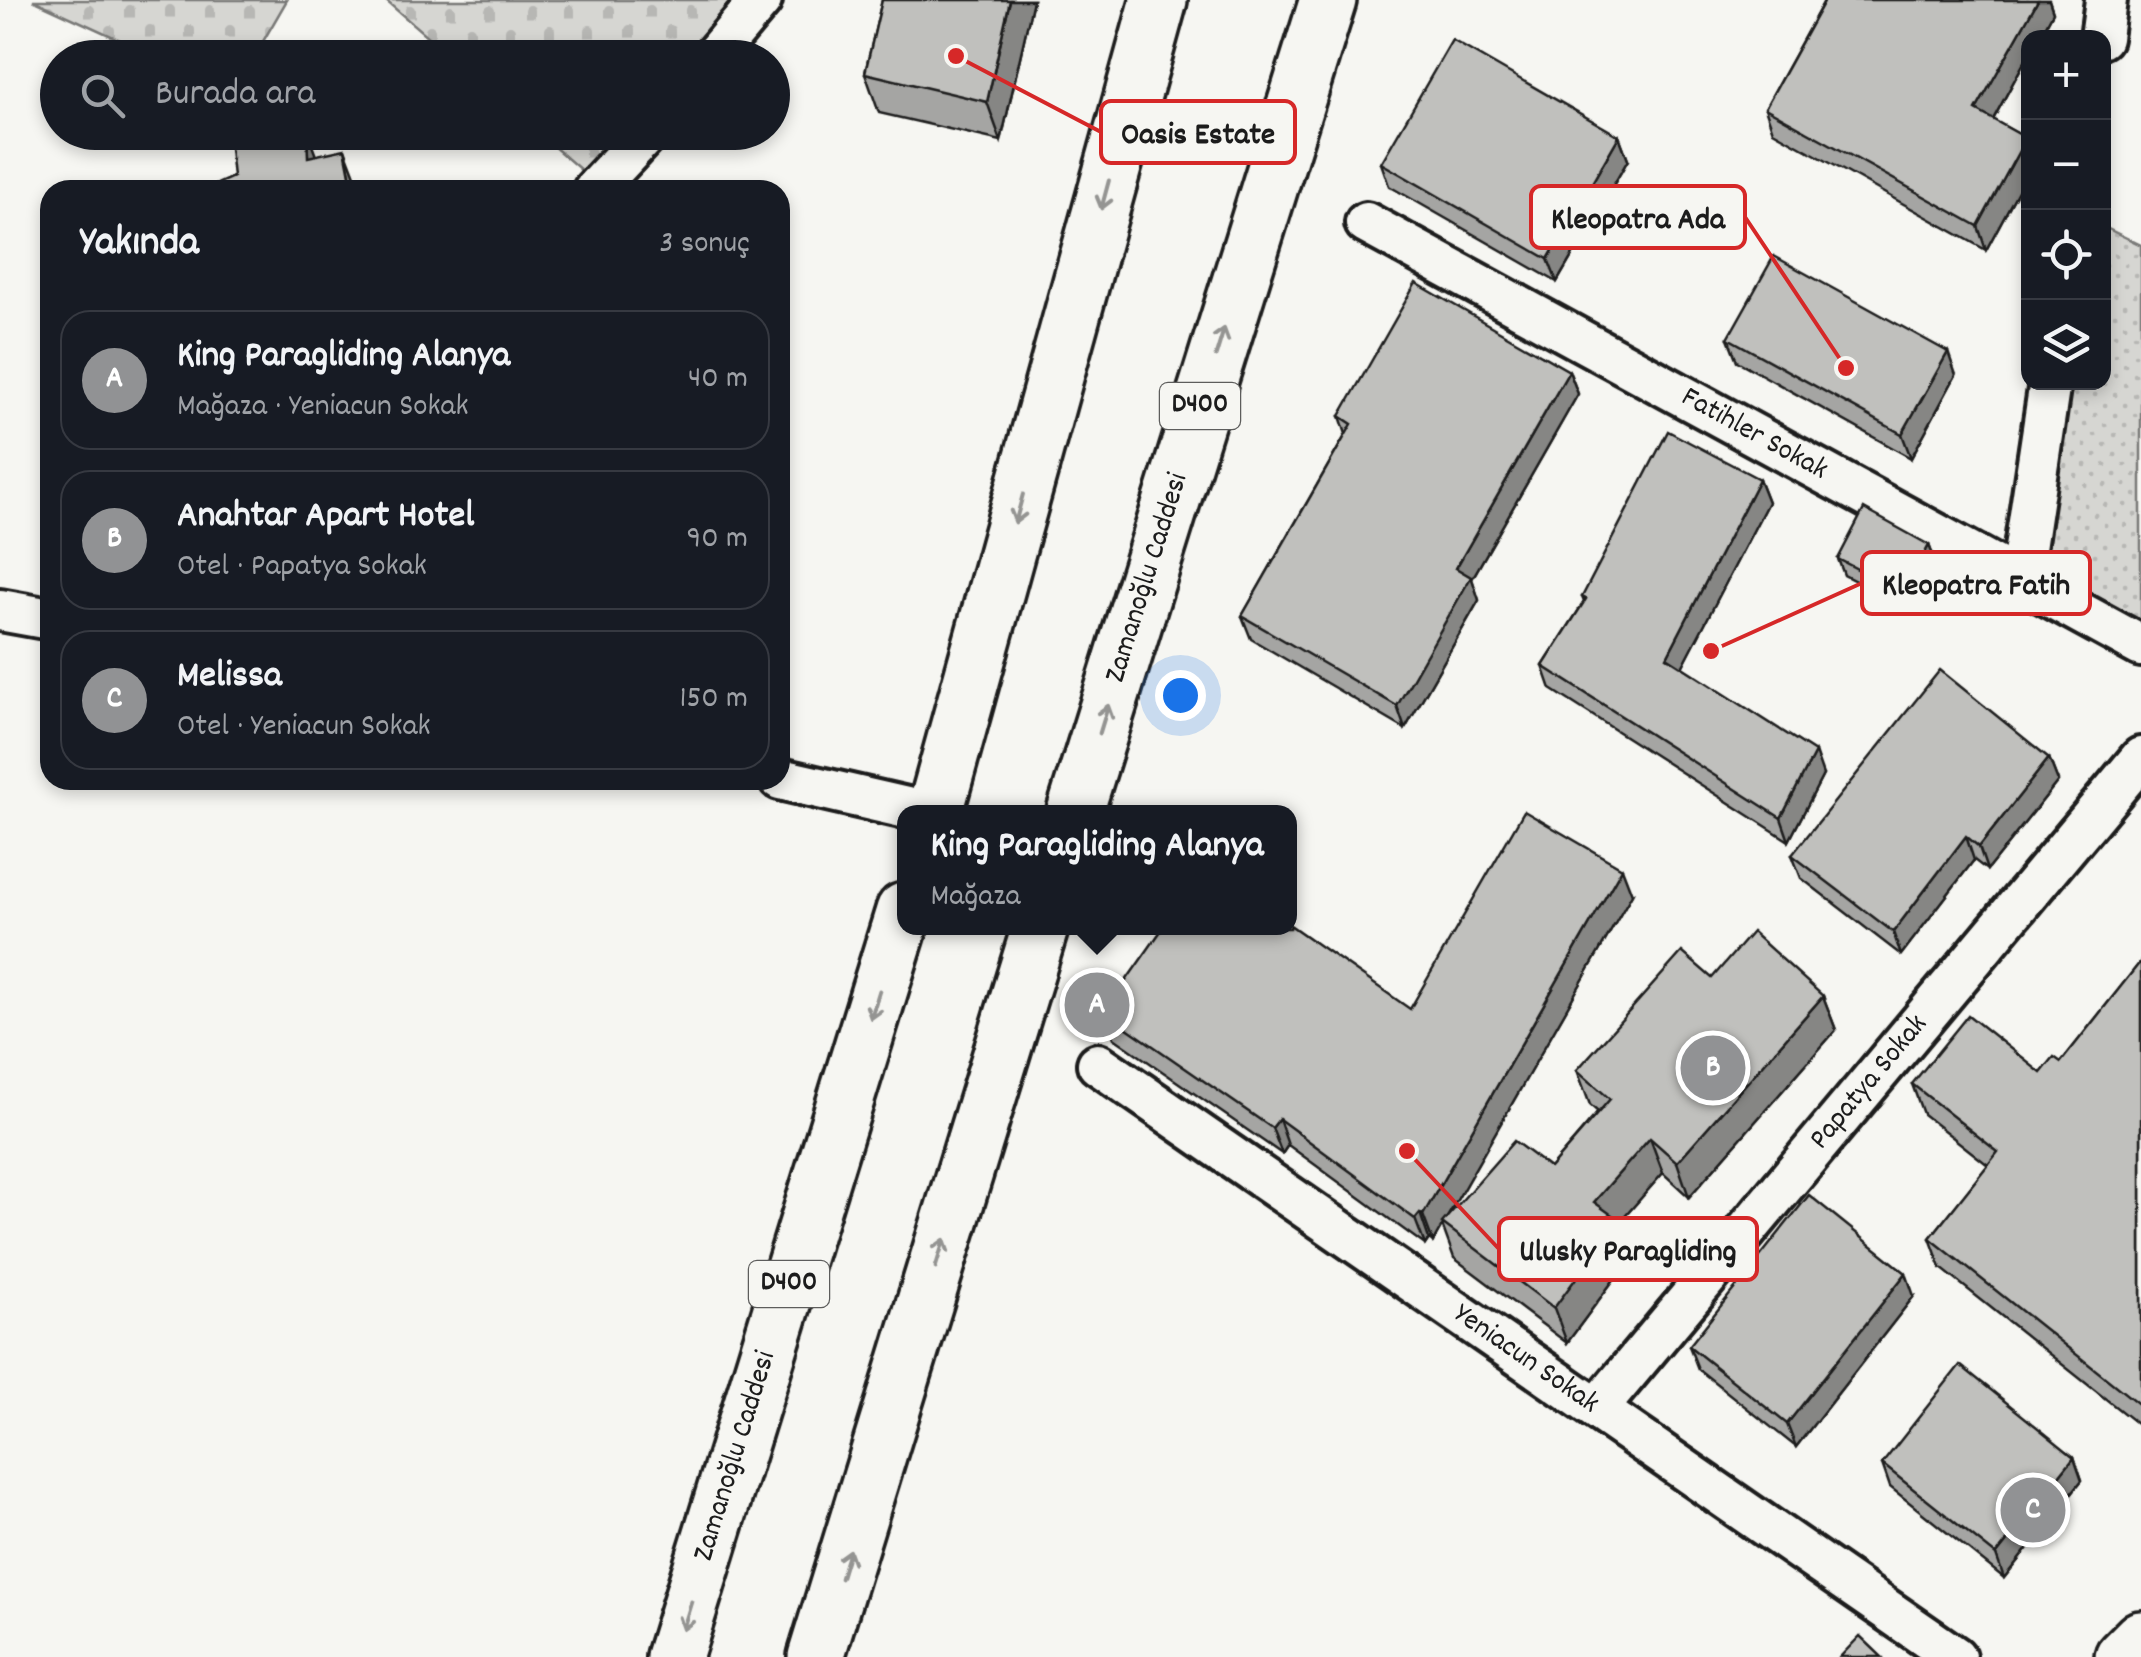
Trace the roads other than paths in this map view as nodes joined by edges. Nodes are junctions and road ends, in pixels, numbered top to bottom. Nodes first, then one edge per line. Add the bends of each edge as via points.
1 (760, 0) edge
2 (1159, 0) edge
3 (1328, 0) edge
4 (2106, 0) edge
5 (2102, 30) edge
6 (727, 40) edge
7 (631, 150) edge
8 (603, 180) edge
9 (1366, 223) dead end
10 (2049, 390) edge
11 (2020, 582) junction
12 (0, 610) edge
13 (40, 616) edge
14 (2141, 646) edge
15 (2141, 758) edge
16 (790, 781) edge
17 (937, 805) edge
18 (1077, 805) edge
19 (897, 806) edge
20 (897, 935) edge
21 (1038, 935) edge
22 (1098, 1064) dead end
23 (1597, 1409) junction
24 (2141, 1638) edge
25 (674, 1657) edge
26 (816, 1657) edge
27 (1955, 1657) edge
28 (2123, 1657) edge

1 - 6 street
2 -> 17 main road
18 -> 3 main road, Zamanoğlu Caddesi / D400
4 - 5 street
7 - 8 street
9 - 11 street, Fatihler Sokak
10 - 11 street
11 - 14 street, Fatihler Sokak
12 - 13 street
15 - 23 street, Papatya Sokak
16 - 19 street
20 -> 25 main road, Zamanoğlu Caddesi / D400
26 -> 21 main road
22 - 23 street, Yeniacun Sokak
23 - 27 street, Yeniacun Sokak
24 - 28 main road

